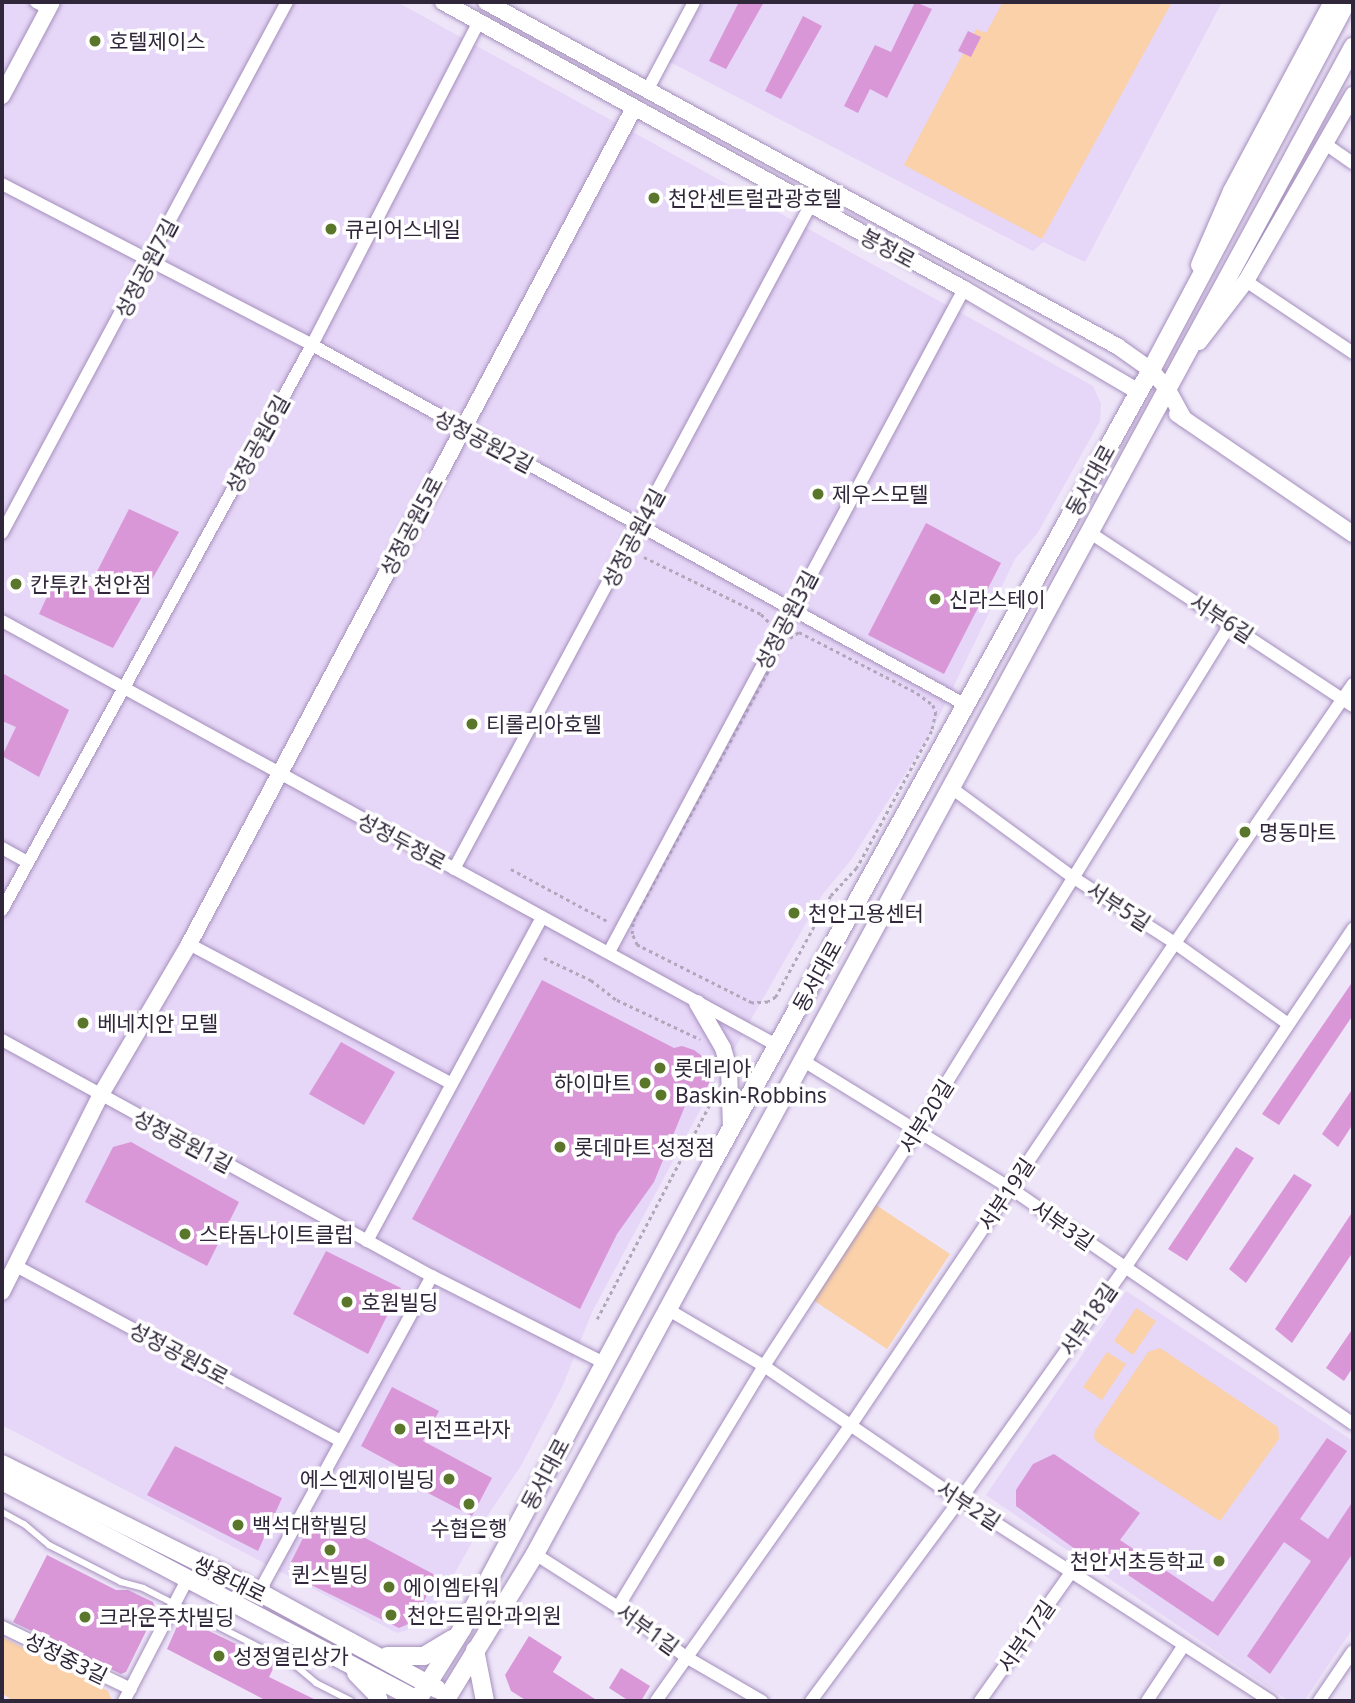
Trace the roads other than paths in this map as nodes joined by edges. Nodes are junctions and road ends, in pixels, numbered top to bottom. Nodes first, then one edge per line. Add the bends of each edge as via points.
1 (287, 2) edge
2 (443, 2) edge
3 (486, 2) edge
4 (694, 2) edge
5 (1332, 2) edge
6 (1347, 2) edge
7 (46, 4) edge
8 (479, 22) junction
9 (1353, 47) edge
10 (648, 89) junction
11 (1353, 94) edge
12 (2, 96) edge
13 (634, 108) junction
14 (1324, 144) junction
15 (1353, 163) edge
16 (2, 184) edge
17 (810, 206) junction
18 (150, 262) junction
19 (1246, 281) junction
20 (964, 289) junction
21 (312, 345) junction
22 (1163, 348) junction
23 (1353, 353) edge
24 (1184, 361) junction
25 (1151, 370) junction
26 (1139, 392) junction
27 (1164, 396) junction
28 (461, 430) junction
29 (640, 524) junction
30 (1089, 532) junction
31 (2, 533) edge
32 (1353, 534) edge
33 (791, 610) junction
34 (2, 621) edge
35 (1231, 623) junction
36 (1353, 684) edge
37 (123, 688) junction
38 (1348, 702) edge
39 (964, 704) junction
40 (279, 776) junction
41 (950, 787) junction
42 (2, 848) edge
43 (27, 862) junction
44 (454, 869) junction
45 (1074, 878) junction
46 (2, 910) edge
47 (542, 917) junction
48 (1353, 929) edge
49 (1175, 943) junction
50 (189, 944) junction
51 (609, 952) junction
52 (697, 1003) junction
53 (1287, 1024) junction
54 (2, 1040) edge
55 (778, 1046) junction
56 (802, 1060) junction
57 (450, 1083) junction
58 (100, 1096) junction
59 (731, 1129) junction
60 (916, 1132) junction
61 (1010, 1188) junction
62 (367, 1241) junction
63 (16, 1266) junction
64 (1125, 1268) junction
65 (432, 1276) junction
66 (2, 1292) edge
67 (667, 1309) junction
68 (604, 1363) junction
69 (764, 1366) junction
70 (1353, 1424) edge
71 (851, 1425) junction
72 (341, 1441) junction
73 (2, 1464) edge
74 (2, 1480) edge
75 (960, 1500) junction
76 (2, 1512) edge
77 (535, 1554) junction
78 (1072, 1571) junction
79 (187, 1580) junction
80 (258, 1592) junction
81 (175, 1604) junction
82 (618, 1607) junction
83 (2, 1627) edge
84 (462, 1629) junction
85 (1184, 1645) junction
86 (366, 1649) junction
87 (475, 1650) junction
88 (1353, 1651) edge
89 (335, 1655) junction
90 (686, 1657) junction
91 (428, 1683) junction
92 (127, 1695) edge
93 (449, 1700) edge
94 (351, 1701) edge
95 (379, 1701) edge
96 (418, 1701) edge
97 (485, 1701) edge
98 (656, 1701) edge
99 (762, 1701) edge
100 (811, 1701) edge
101 (980, 1701) edge
102 (1147, 1701) edge
103 (1271, 1701) edge
104 (1319, 1701) edge

1 - 18 street, 성정공원7길
2 - 8 street, 봉정로
3 - 10 street, 봉정로
4 - 10 street
5 - 22 street via 1231,191
6 - 22 main road, 동서대로
7 - 12 street
8 - 13 street, 봉정로
8 - 21 street, 성정공원6길
9 - 24 main road, 동서대로
10 - 25 street, 봉정로 via 1063,314
11 - 14 street
13 - 17 street, 봉정로
13 - 28 street, 성정공원5로
14 - 15 street
14 - 19 street
16 - 18 street, 성정공원2길
17 - 20 street, 봉정로
17 - 29 street, 성정공원4길
18 - 21 street, 성정공원2길
18 - 31 street, 성정공원7길
19 - 23 street
19 - 24 street
20 - 26 street, 봉정로
20 - 33 street, 성정공원3길
21 - 28 street, 성정공원2길
21 - 37 street, 성정공원6길
22 - 25 main road, 동서대로
24 - 27 main road, 동서대로
25 - 26 main road, 동서대로
25 - 27 street, 봉정로
26 - 27 main road, 봉정로
26 - 39 main road, 동서대로
27 - 30 main road, 동서대로
27 - 32 street, 봉정로 via 1184,419
28 - 29 street, 성정공원2길
28 - 40 street, 성정공원5로
29 - 33 street, 성정공원2길
29 - 44 street, 성정공원4길
30 - 35 street, 서부6길
30 - 41 main road, 동서대로
33 - 39 street, 성정공원2길
33 - 51 street, 성정공원3길
34 - 37 street, 성정두정로
35 - 38 street, 서부6길
35 - 45 street, 서부20길
36 - 38 street, 서부19길
37 - 40 street, 성정두정로
37 - 43 street, 성정공원6길
38 - 49 street, 서부19길
39 - 55 main road, 동서대로
40 - 44 street, 성정두정로
40 - 50 street, 성정공원5로
41 - 45 street, 서부5길
41 - 56 main road, 동서대로
42 - 43 street
43 - 46 street, 성정공원6길
44 - 47 street, 성정두정로
45 - 49 street, 서부5길
45 - 60 street, 서부20길
47 - 51 street, 성정두정로
47 - 57 street
48 - 53 street, 서부18길
49 - 53 street, 서부5길
49 - 61 street, 서부19길
50 - 57 street
50 - 58 street, 성정공원5로
51 - 52 street, 성정두정로
52 - 55 street, 성정두정로
52 - 59 street via 723,1048 729,1069
53 - 64 street, 서부18길
54 - 58 street, 성정공원1길
55 - 56 main road, 성정두정로
55 - 59 main road, 동서대로
56 - 60 street, 서부3길
56 - 67 main road, 동서대로
57 - 62 street
58 - 62 street, 성정공원1길
58 - 63 street, 성정공원5로
59 - 68 main road, 동서대로
60 - 61 street, 서부3길
60 - 69 street, 서부20길
61 - 64 street, 서부3길
61 - 71 street, 서부19길
62 - 65 street, 성정공원1길
63 - 66 street, 성정공원5로
63 - 72 street, 성정공원5로
64 - 70 street, 서부3길
64 - 75 street, 서부18길
65 - 68 street, 성정공원1길
65 - 72 street
67 - 69 street, 서부2길
67 - 77 main road, 동서대로
68 - 84 main road, 동서대로
69 - 71 street, 서부2길
69 - 82 street, 서부20길
71 - 75 street, 서부2길
71 - 90 street, 서부19길
72 - 80 street
73 - 80 main road, 쌍용대로
74 - 79 main road, 쌍용대로
75 - 78 street, 서부2길
75 - 100 street, 서부18길
76 - 81 lane via 49,1545
77 - 82 street, 서부1길
77 - 87 main road, 동서대로
78 - 85 street, 서부2길
78 - 101 street, 서부17길
79 - 81 street
79 - 89 main road, 쌍용대로
80 - 86 main road, 쌍용대로
81 - 92 street
81 - 94 lane via 296,1666 316,1683
82 - 90 street, 서부1길
83 - 92 street, 성정중3길
84 - 86 main road via 445,1646 424,1656 386,1656
84 - 91 main road, 동서대로
85 - 102 street
85 - 103 street, 서부2길
86 - 91 main road, 쌍용대로
87 - 93 main road, 동서대로
87 - 97 main road
88 - 104 street
89 - 95 main road via 366,1681
89 - 96 main road, 쌍용대로
90 - 98 street, 서부19길
90 - 99 street, 서부1길
91 - 93 main road, 쌍용대로
91 - 96 main road, 동서대로

